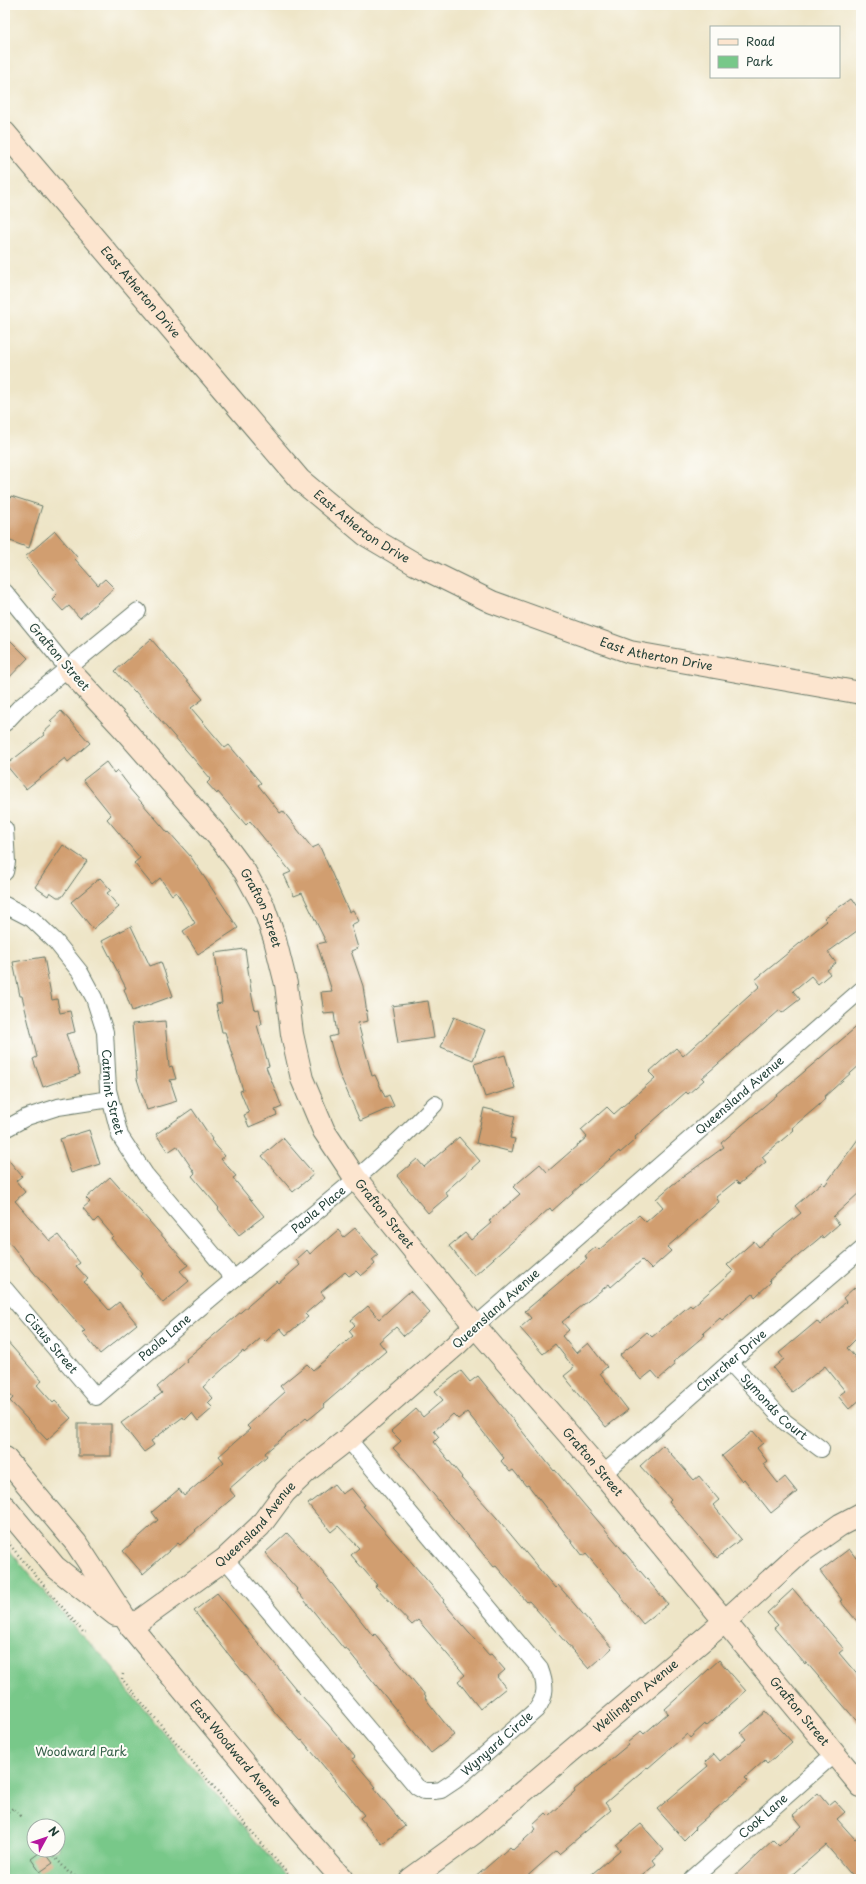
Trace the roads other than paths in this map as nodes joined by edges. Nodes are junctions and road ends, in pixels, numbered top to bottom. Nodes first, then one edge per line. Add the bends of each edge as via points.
1 (5, 133) edge
2 (5, 592) edge
3 (138, 610) dead end
4 (68, 668) junction
5 (861, 693) edge
6 (5, 723) edge
7 (5, 829) edge
8 (5, 872) edge
9 (5, 905) edge
10 (861, 990) edge
11 (110, 1099) junction
12 (435, 1104) dead end
13 (5, 1129) edge
14 (356, 1179) junction
15 (861, 1250) edge
16 (234, 1279) junction
17 (5, 1289) edge
18 (475, 1326) junction
19 (730, 1362) junction
20 (96, 1397) joint
21 (348, 1439) junction
22 (821, 1449) dead end
23 (5, 1458) edge
24 (603, 1474) junction
25 (5, 1507) edge
26 (861, 1514) edge
27 (225, 1559) junction
28 (724, 1622) junction
29 (132, 1626) junction
30 (834, 1754) junction
31 (861, 1786) edge
32 (342, 1879) edge
33 (411, 1879) edge
34 (692, 1879) edge

1 - 5 street, East Atherton Drive via 300,480 366,535 415,564 492,602 630,652
2 - 4 street, Grafton Street
3 - 4 street
4 - 6 street via 19,708
4 - 14 street, Grafton Street via 186,799 245,872 263,904 275,940 286,984 292,1034 302,1079 324,1131
7 - 8 street
9 - 11 street, Catmint Street via 32,919 56,942 80,972 94,998 105,1032
10 - 18 street, Queensland Avenue
11 - 13 street via 58,1107 27,1117
11 - 16 street, Catmint Street via 120,1136 145,1174
12 - 14 street, Paola Place via 406,1135
14 - 16 street, Paola Place
14 - 18 street, Grafton Street
15 - 19 street, Churcher Drive
16 - 20 street, Paola Lane
17 - 20 street, Cistus Street
18 - 21 street, Queensland Avenue
18 - 24 street, Grafton Street
19 - 22 street, Symonds Court via 786,1422
19 - 24 street, Churcher Drive
21 - 27 street, Queensland Avenue via 308,1470 285,1492 260,1526
21 - 27 street, Wynyard Circle via 540,1669 545,1681 545,1695 536,1710 456,1780 441,1790 424,1791 417,1787
23 - 29 street, East Woodward Avenue via 76,1543
24 - 28 street, Grafton Street
25 - 29 street, East Woodward Avenue via 55,1567
26 - 28 street, Wellington Avenue via 840,1525 800,1553
27 - 29 street, Queensland Avenue
28 - 30 street, Grafton Street
28 - 33 street, Wellington Avenue via 474,1833
29 - 32 street, East Woodward Avenue
30 - 31 street, Grafton Street
30 - 34 street, Cook Lane

